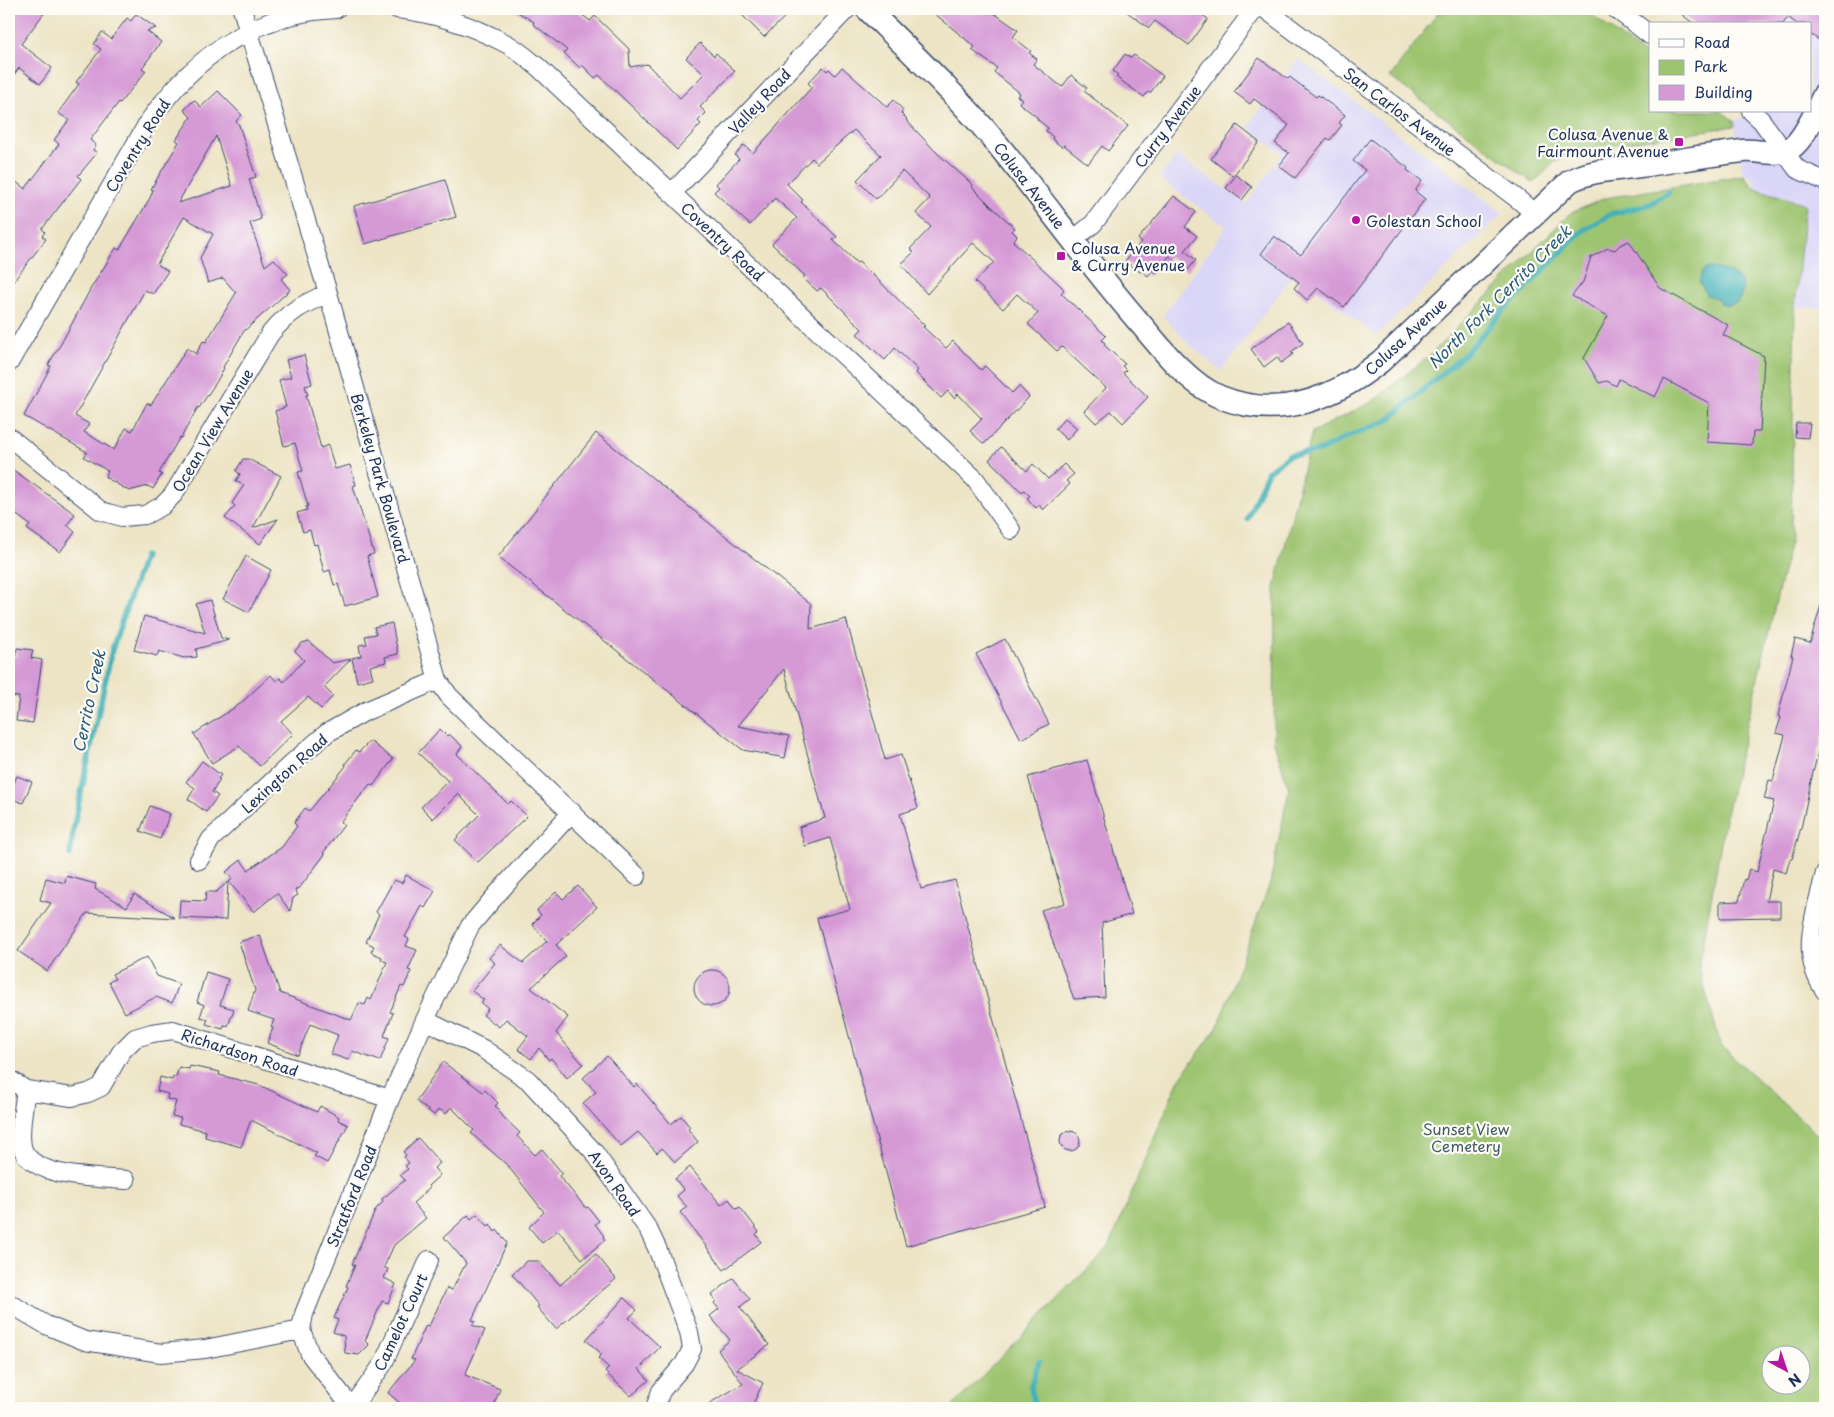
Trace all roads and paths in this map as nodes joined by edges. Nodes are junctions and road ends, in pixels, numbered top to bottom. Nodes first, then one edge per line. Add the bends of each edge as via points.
1 (242, 9) edge
2 (336, 9) edge
3 (397, 9) edge
4 (847, 9) edge
5 (867, 9) edge
6 (1256, 9) edge
7 (1265, 9) edge
8 (1616, 9) edge
9 (248, 31) junction
10 (1649, 34) edge
11 (1825, 93) edge
12 (1752, 112) edge
13 (1783, 152) junction
14 (1825, 181) edge
15 (672, 193) junction
16 (1535, 214) junction
17 (1074, 240) junction
18 (328, 293) junction
19 (9, 363) edge
20 (9, 437) edge
21 (1011, 530) dead end
22 (438, 680) junction
23 (572, 812) junction
24 (199, 860) dead end
25 (1825, 872) edge
26 (637, 876) dead end
27 (1825, 990) edge
28 (425, 1020) junction
29 (9, 1079) edge
30 (26, 1090) junction
31 (390, 1099) junction
32 (126, 1180) dead end
33 (429, 1260) dead end
34 (9, 1303) edge
35 (301, 1330) junction
36 (352, 1408) edge
37 (655, 1408) edge

1 - 9 street, Berkeley Park Boulevard
2 - 9 street, Coventry Road via 270,21
3 - 15 street, Coventry Road via 422,12 508,44 538,67
4 - 15 street, Valley Road
5 - 17 street, Colusa Avenue via 958,99
6 - 17 street, Curry Avenue via 1092,224
7 - 16 street, San Carlos Avenue
8 - 10 street
9 - 18 street, Berkeley Park Boulevard
9 - 19 street, Coventry Road via 214,52 166,97
11 - 13 street via 1798,142
12 - 13 street
13 - 14 street via 1797,169
13 - 16 street, Colusa Avenue via 1745,151 1584,174 1570,181
15 - 21 street, Coventry Road via 975,479
16 - 17 street, Colusa Avenue via 1382,361 1342,388 1322,397 1278,407 1257,406 1219,397 1195,381 1167,355
18 - 20 street, Ocean View Avenue via 298,306 282,319 173,495 162,506 145,515 122,517 101,511
18 - 22 street, Berkeley Park Boulevard
22 - 23 street, Berkeley Park Boulevard via 449,696
22 - 24 street, Lexington Road via 366,711 327,733 211,839
23 - 26 street, Berkeley Park Boulevard
23 - 28 street, Stratford Road via 470,926
25 - 27 street via 1809,939 1811,961
28 - 31 street, Stratford Road
28 - 37 street, Avon Road via 483,1049 528,1080 594,1152 648,1229 689,1332 692,1349 661,1391
29 - 30 street
30 - 31 street, Richardson Road via 72,1097 88,1093 101,1087 121,1052 135,1038 173,1030
30 - 32 street via 21,1135 24,1151 33,1162 54,1172
31 - 35 street, Stratford Road via 304,1314
33 - 36 street, Camelot Court via 383,1364
34 - 35 street via 46,1325 85,1341 161,1353 205,1349
35 - 36 street via 310,1354

